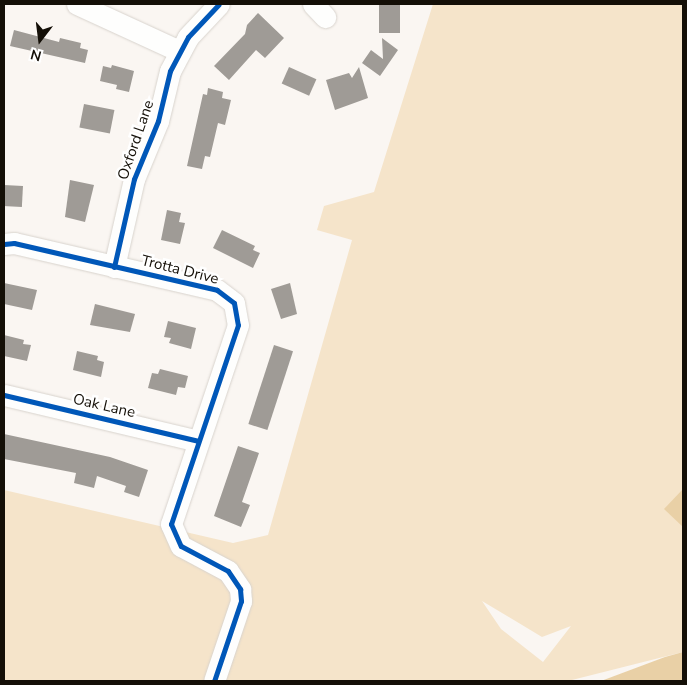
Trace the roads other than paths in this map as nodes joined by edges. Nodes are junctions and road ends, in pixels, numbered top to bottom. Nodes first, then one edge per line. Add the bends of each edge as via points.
1 (77, 4) edge
2 (219, 4) edge
3 (179, 51) junction
4 (4, 244) edge
5 (114, 267) junction
6 (4, 395) edge
7 (198, 441) junction
8 (214, 681) edge

1 - 3 street
2 - 3 street, Oxford Lane
3 - 5 street, Oxford Lane via 170,71 158,121 138,168
4 - 5 street, Trotta Drive via 14,243
5 - 7 street, Trotta Drive via 217,290 234,304 238,325
6 - 7 street, Oak Lane
7 - 8 street, Trotta Drive via 171,524 181,546 228,571 240,589 239,607

